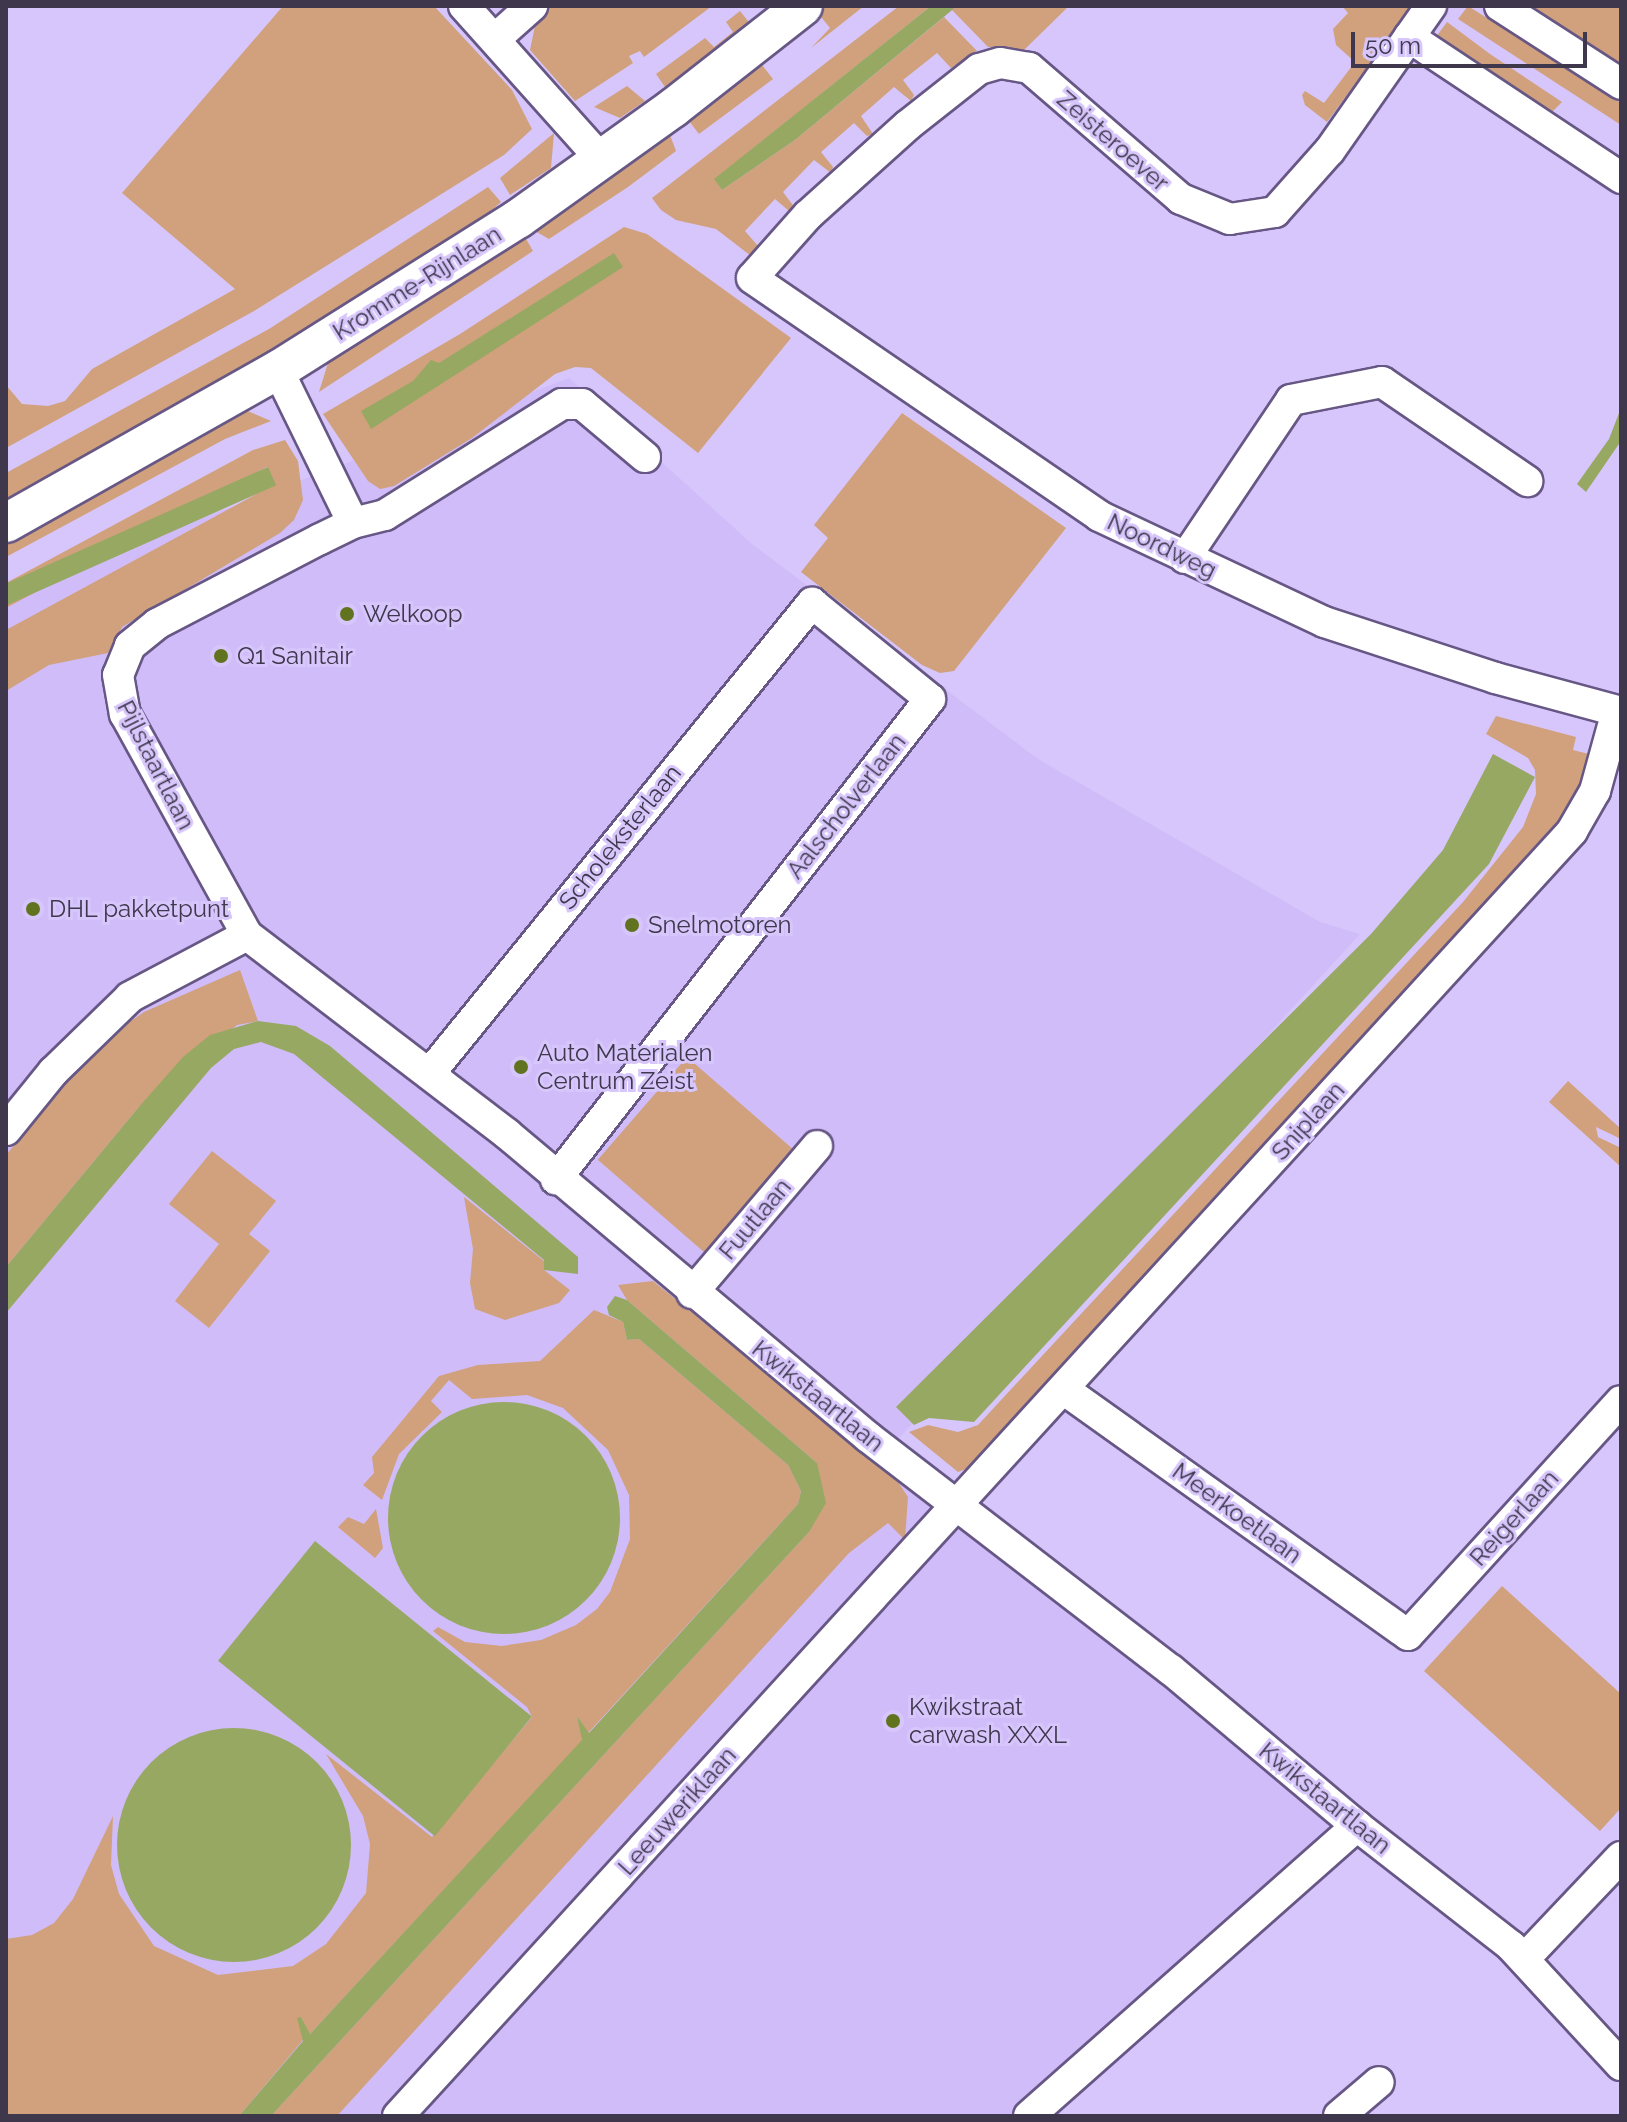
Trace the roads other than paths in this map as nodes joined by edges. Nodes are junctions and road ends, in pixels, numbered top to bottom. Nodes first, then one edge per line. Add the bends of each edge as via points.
1 (464, 6) edge
2 (532, 6) edge
3 (803, 6) edge
4 (1431, 6) edge
5 (1500, 6) edge
6 (1409, 37) junction
7 (495, 39) junction
8 (1621, 84) edge
9 (601, 159) junction
10 (1621, 178) edge
11 (752, 278) joint
12 (278, 370) junction
13 (645, 457) dead end
14 (1527, 481) dead end
15 (6, 523) edge
16 (353, 523) junction
17 (1185, 558) junction
18 (812, 603) joint
19 (1619, 711) edge
20 (247, 935) junction
21 (430, 1073) junction
22 (6, 1130) edge
23 (817, 1146) dead end
24 (556, 1179) junction
25 (692, 1293) junction
26 (1066, 1391) junction
27 (1621, 1401) edge
28 (954, 1505) junction
29 (1408, 1635) joint
30 (1357, 1826) junction
31 (1621, 1857) edge
32 (1526, 1957) junction
33 (1621, 2065) edge
34 (1379, 2082) dead end
35 (398, 2116) edge
36 (1029, 2116) edge
37 (1339, 2116) edge

1 - 7 street
2 - 7 street
3 - 9 street, Kromme-Rijnlaan
4 - 6 street, Zeisteroever
5 - 8 street
6 - 10 street
6 - 11 street, Zeisteroever via 1330,150 1275,212 1230,219 1181,199 1029,68 1000,63 979,69 808,215
7 - 9 street
9 - 12 street, Kromme-Rijnlaan via 518,219
11 - 17 street, Noordweg via 1099,516
12 - 15 street, Kromme-Rijnlaan
12 - 16 street
13 - 16 street, Pijlstaartlaan via 582,404 562,404 385,515
14 - 17 street via 1382,382 1291,400
16 - 20 street, Pijlstaartlaan via 157,624 130,646 118,675 125,714
17 - 19 street, Noordweg via 1324,622 1495,678
18 - 21 street, Scholeksterlaan
18 - 24 street, Aalscholverlaan via 930,699
19 - 26 street, Sniplaan via 1595,791 1572,831
20 - 21 street, Kwikstaartlaan
20 - 22 street via 130,997 53,1072
21 - 24 street, Kwikstaartlaan
23 - 25 street, Fuutlaan
24 - 25 street, Kwikstaartlaan
25 - 28 street, Kwikstaartlaan
26 - 28 street, Sniplaan
26 - 29 street, Meerkoetlaan
27 - 29 street, Reigerlaan
28 - 30 street, Kwikstaartlaan via 1171,1670
28 - 35 street, Leeuweriklaan
30 - 32 street, Kwikstaartlaan
30 - 36 street
31 - 32 street
32 - 33 street, Kwikstaartlaan
34 - 37 street

